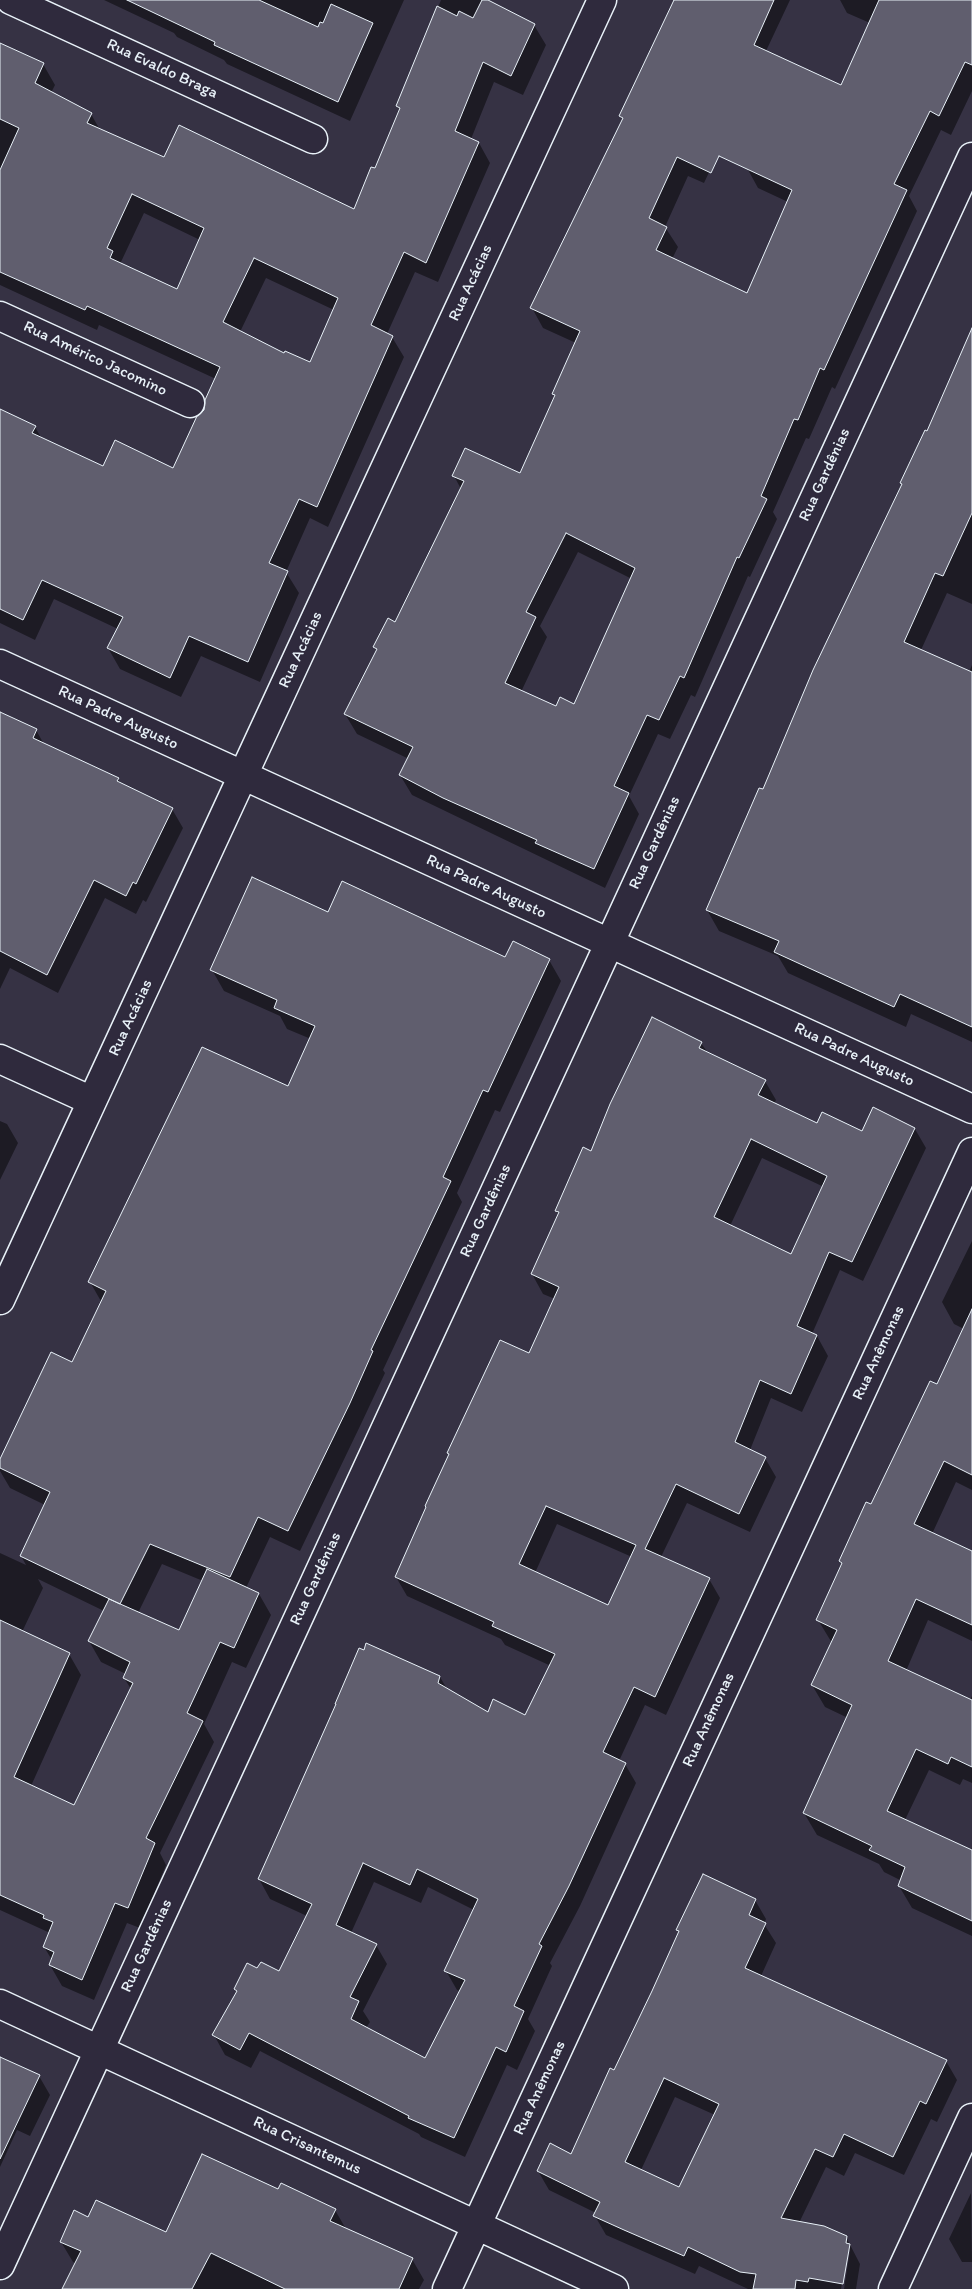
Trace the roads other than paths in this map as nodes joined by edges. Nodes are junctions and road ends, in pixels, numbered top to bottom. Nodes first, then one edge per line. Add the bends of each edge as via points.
1 (11, 0) edge
2 (602, 0) edge
3 (312, 139) dead end
4 (972, 157) edge
5 (0, 316) edge
6 (190, 403) dead end
7 (0, 664) edge
8 (243, 776) junction
9 (609, 943) junction
10 (0, 1059) edge
11 (92, 1101) junction
12 (972, 1109) edge
13 (972, 1152) edge
14 (0, 1300) edge
15 (0, 2004) edge
16 (99, 2050) junction
17 (972, 2118) edge
18 (476, 2225) junction
19 (0, 2265) edge
20 (447, 2289) edge
21 (614, 2289) edge
22 (893, 2289) edge

1 - 3 street, Rua Evaldo Braga
2 - 8 street, Rua Acácias
4 - 9 street, Rua Gardênias
5 - 6 street, Rua Américo Jacomino
7 - 8 street, Rua Padre Augusto
8 - 9 street, Rua Padre Augusto
8 - 11 street, Rua Acácias
9 - 12 street, Rua Padre Augusto
9 - 16 street, Rua Gardênias
10 - 11 street
11 - 14 street, Rua Acácias
13 - 18 street, Rua Anêmonas
15 - 16 street, Rua Crisantemus
16 - 18 street, Rua Crisantemus
16 - 19 street, Rua Gardênias
17 - 22 street
18 - 20 street, Rua Anêmonas
18 - 21 street, Rua Crisantemus

